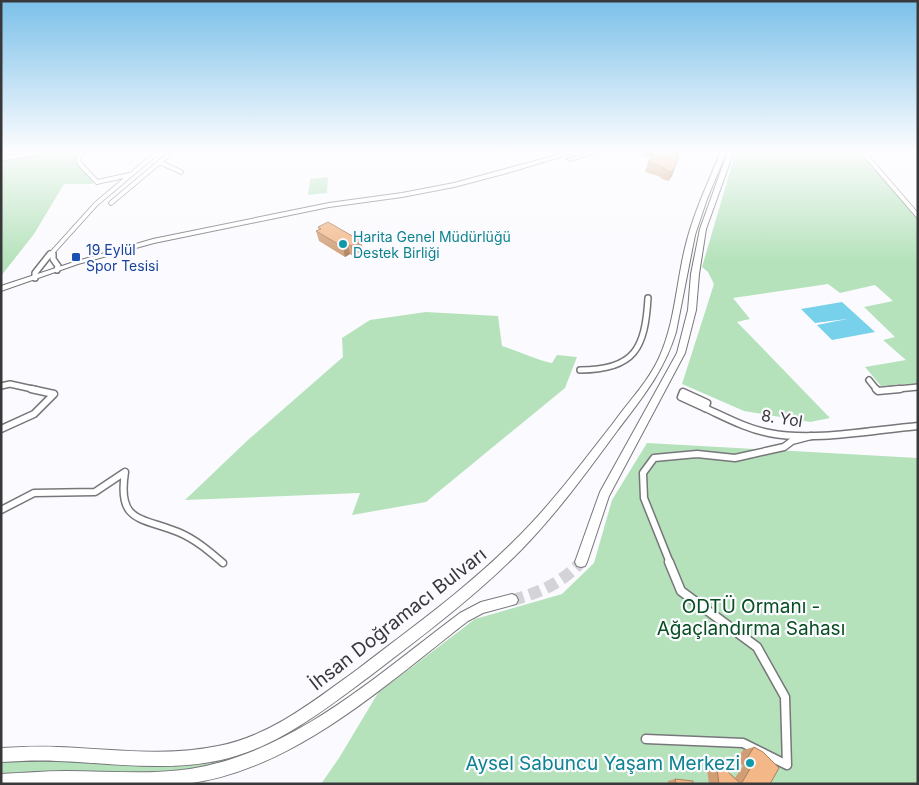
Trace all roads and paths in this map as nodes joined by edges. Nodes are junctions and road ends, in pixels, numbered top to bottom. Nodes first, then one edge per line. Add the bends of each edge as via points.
1 (116, 188) edge
2 (129, 188) edge
3 (452, 188) edge
4 (710, 188) edge
5 (715, 188) edge
6 (894, 188) edge
7 (379, 198) joint
8 (111, 203) dead end
9 (918, 215) edge
10 (121, 249) joint
11 (54, 250) junction
12 (57, 267) junction
13 (36, 275) junction
14 (1, 287) edge
15 (648, 298) dead end
16 (580, 370) dead end
17 (869, 380) dead end
18 (1, 386) edge
19 (918, 387) edge
20 (706, 405) dead end
21 (918, 426) edge
22 (1, 429) edge
23 (811, 436) junction
24 (1, 510) edge
25 (581, 562) tunnel mouth
26 (223, 563) dead end
27 (512, 600) tunnel mouth
28 (646, 739) dead end
29 (1, 755) edge
30 (1, 781) edge

1 - 11 street
2 - 8 street
3 - 7 main road via 402,198
4 - 29 main road, İhsan Doğramacı Bulvarı via 694,226 684,267 678,318 657,370 534,529 473,588 339,692 282,728 238,748 167,759
5 - 25 main road, İhsan Doğramacı Bulvarı via 703,230 692,310 681,353 604,495
6 - 9 street
7 - 10 main road via 247,221
10 - 12 main road
11 - 12 street via 53,259
11 - 13 street
12 - 13 main road
13 - 14 main road
15 - 16 street via 645,328 634,354 598,371
17 - 19 street via 878,391
18 - 22 street via 10,384 54,394 34,414
20 - 23 street, 8. Yol via 738,423 768,433
21 - 23 street, 8. Yol
23 - 28 street via 792,441 784,447 735,458 697,454 654,458 643,473 644,498 681,591 757,647 785,697 787,765 743,743
24 - 26 street via 34,493 95,492 125,472 123,502 128,511 180,533 211,551
27 - 30 main road, İhsan Doğramacı Bulvarı via 470,614 357,698 289,741 246,763 204,774 166,778

